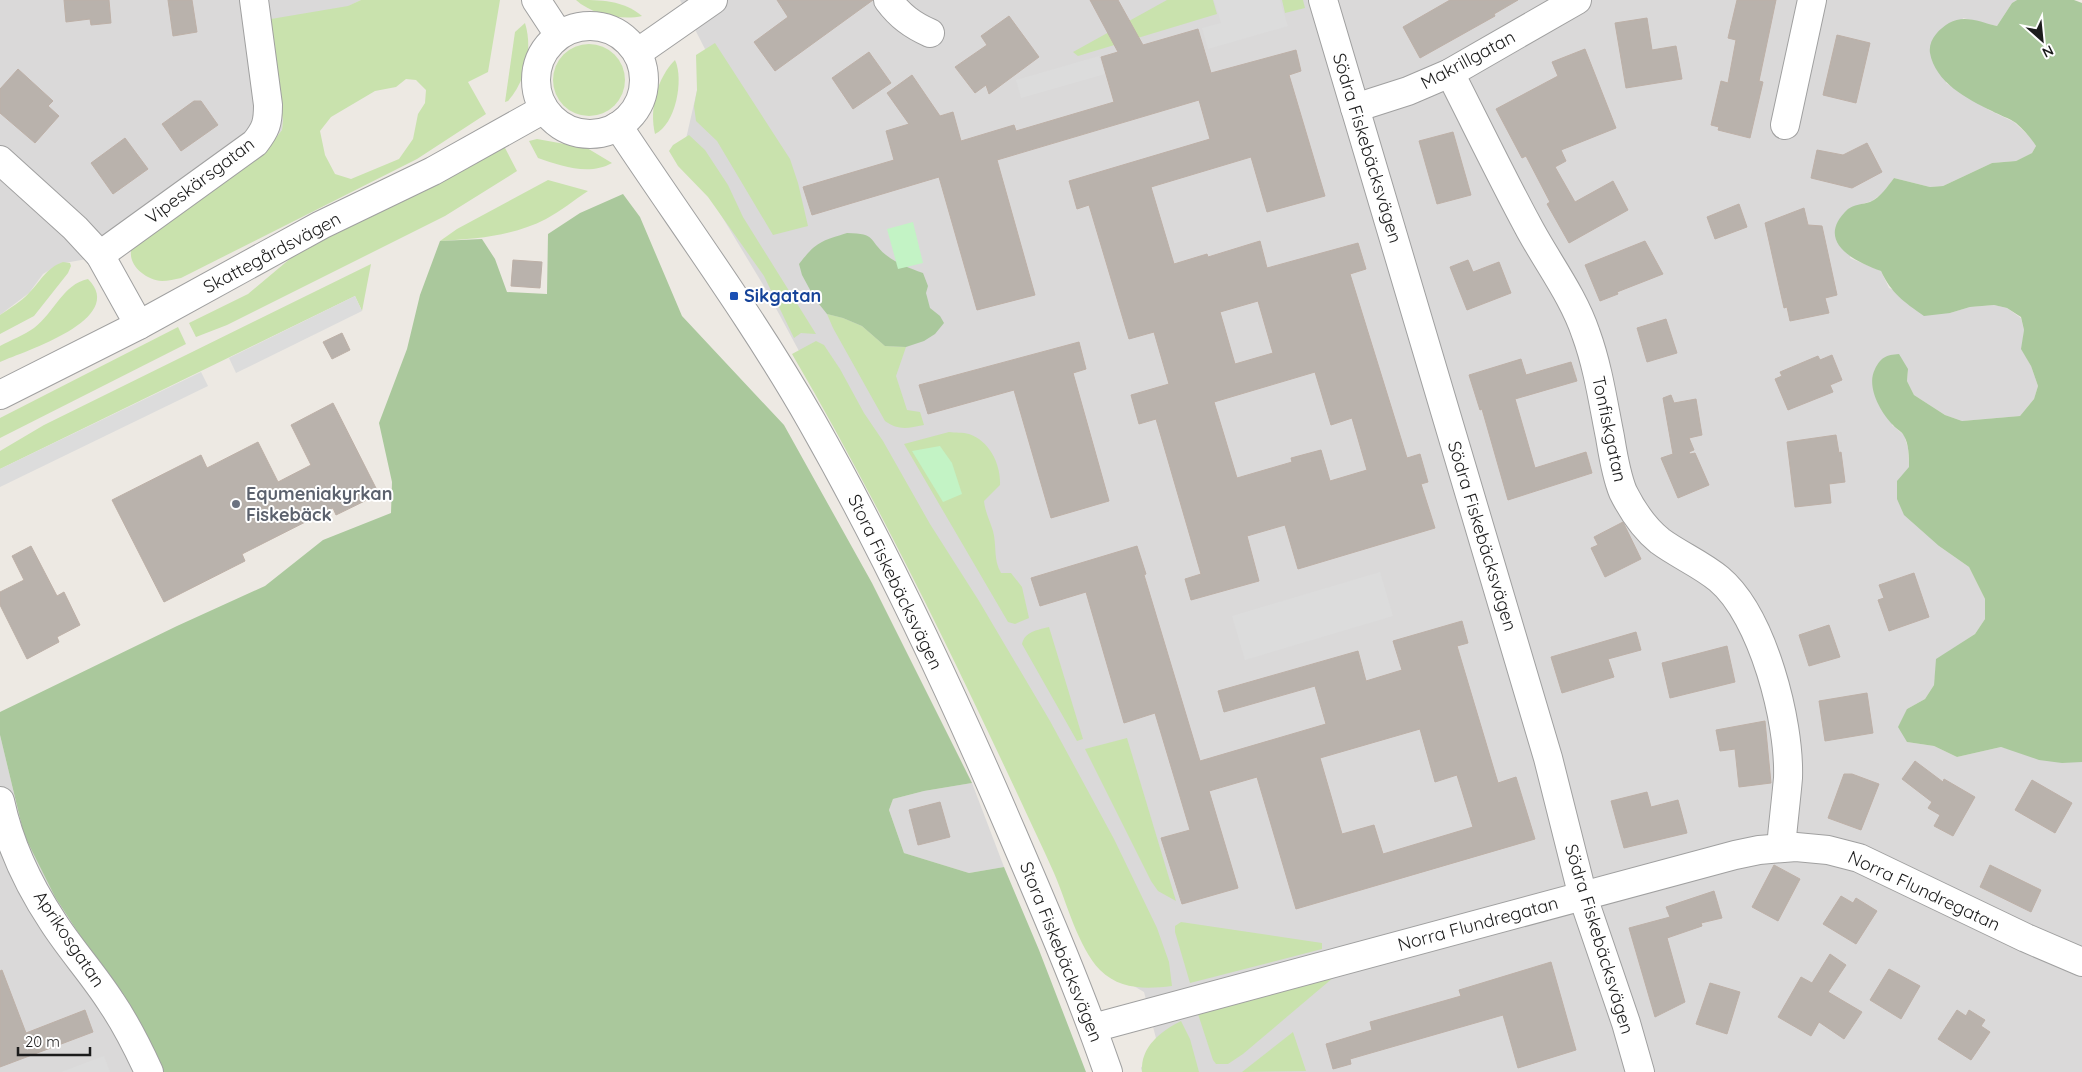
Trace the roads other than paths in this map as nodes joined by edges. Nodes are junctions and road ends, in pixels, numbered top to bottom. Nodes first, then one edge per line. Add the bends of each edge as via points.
1 (254, 0) edge
2 (536, 0) edge
3 (713, 0) edge
4 (888, 0) edge
5 (1323, 0) edge
6 (1577, 0) edge
7 (1812, 0) edge
8 (930, 32) dead end
9 (559, 35) junction
10 (637, 53) junction
11 (1450, 73) junction
12 (1355, 108) junction
13 (544, 109) junction
14 (1785, 125) dead end
15 (618, 126) junction
16 (0, 160) edge
17 (100, 255) junction
18 (139, 324) junction
19 (0, 395) edge
20 (0, 801) edge
21 (1781, 848) junction
22 (1583, 896) junction
23 (2082, 962) edge
24 (1093, 1028) junction
25 (149, 1072) edge
26 (1108, 1072) edge
27 (1640, 1072) edge

1 - 17 street, Vipeskärsgatan via 268,105 264,132 255,143
2 - 9 street
3 - 10 street
4 - 8 street via 912,25
5 - 12 street, Södra Fiskebäcksvägen
6 - 11 street, Makrillgatan
7 - 14 street
9 - 10 street via 583,26 608,28 629,42
9 - 13 street via 546,48 538,64 537,92
10 - 15 street via 644,72 642,93 634,112
11 - 12 street, Makrillgatan
11 - 21 street, Tonfiskgatan via 1528,226 1572,300 1597,370 1614,463 1623,492 1648,531 1721,580 1735,595 1765,651 1786,746 1788,777
12 - 22 street, Södra Fiskebäcksvägen via 1548,758
13 - 15 street via 557,123 582,134
13 - 18 street, Skattegårdsvägen via 433,171 322,225
15 - 24 street, Stora Fiskebäcksvägen via 812,421 870,530 989,779
16 - 17 street
17 - 18 street
18 - 19 street, Skattegårdsvägen
20 - 25 street, Aprikosgatan via 16,851 52,921 111,1001
21 - 22 street, Norra Flundregatan via 1735,855
21 - 23 street, Norra Flundregatan via 1816,848 1859,858
22 - 24 street, Norra Flundregatan
22 - 27 street, Södra Fiskebäcksvägen
24 - 26 street, Stora Fiskebäcksvägen

